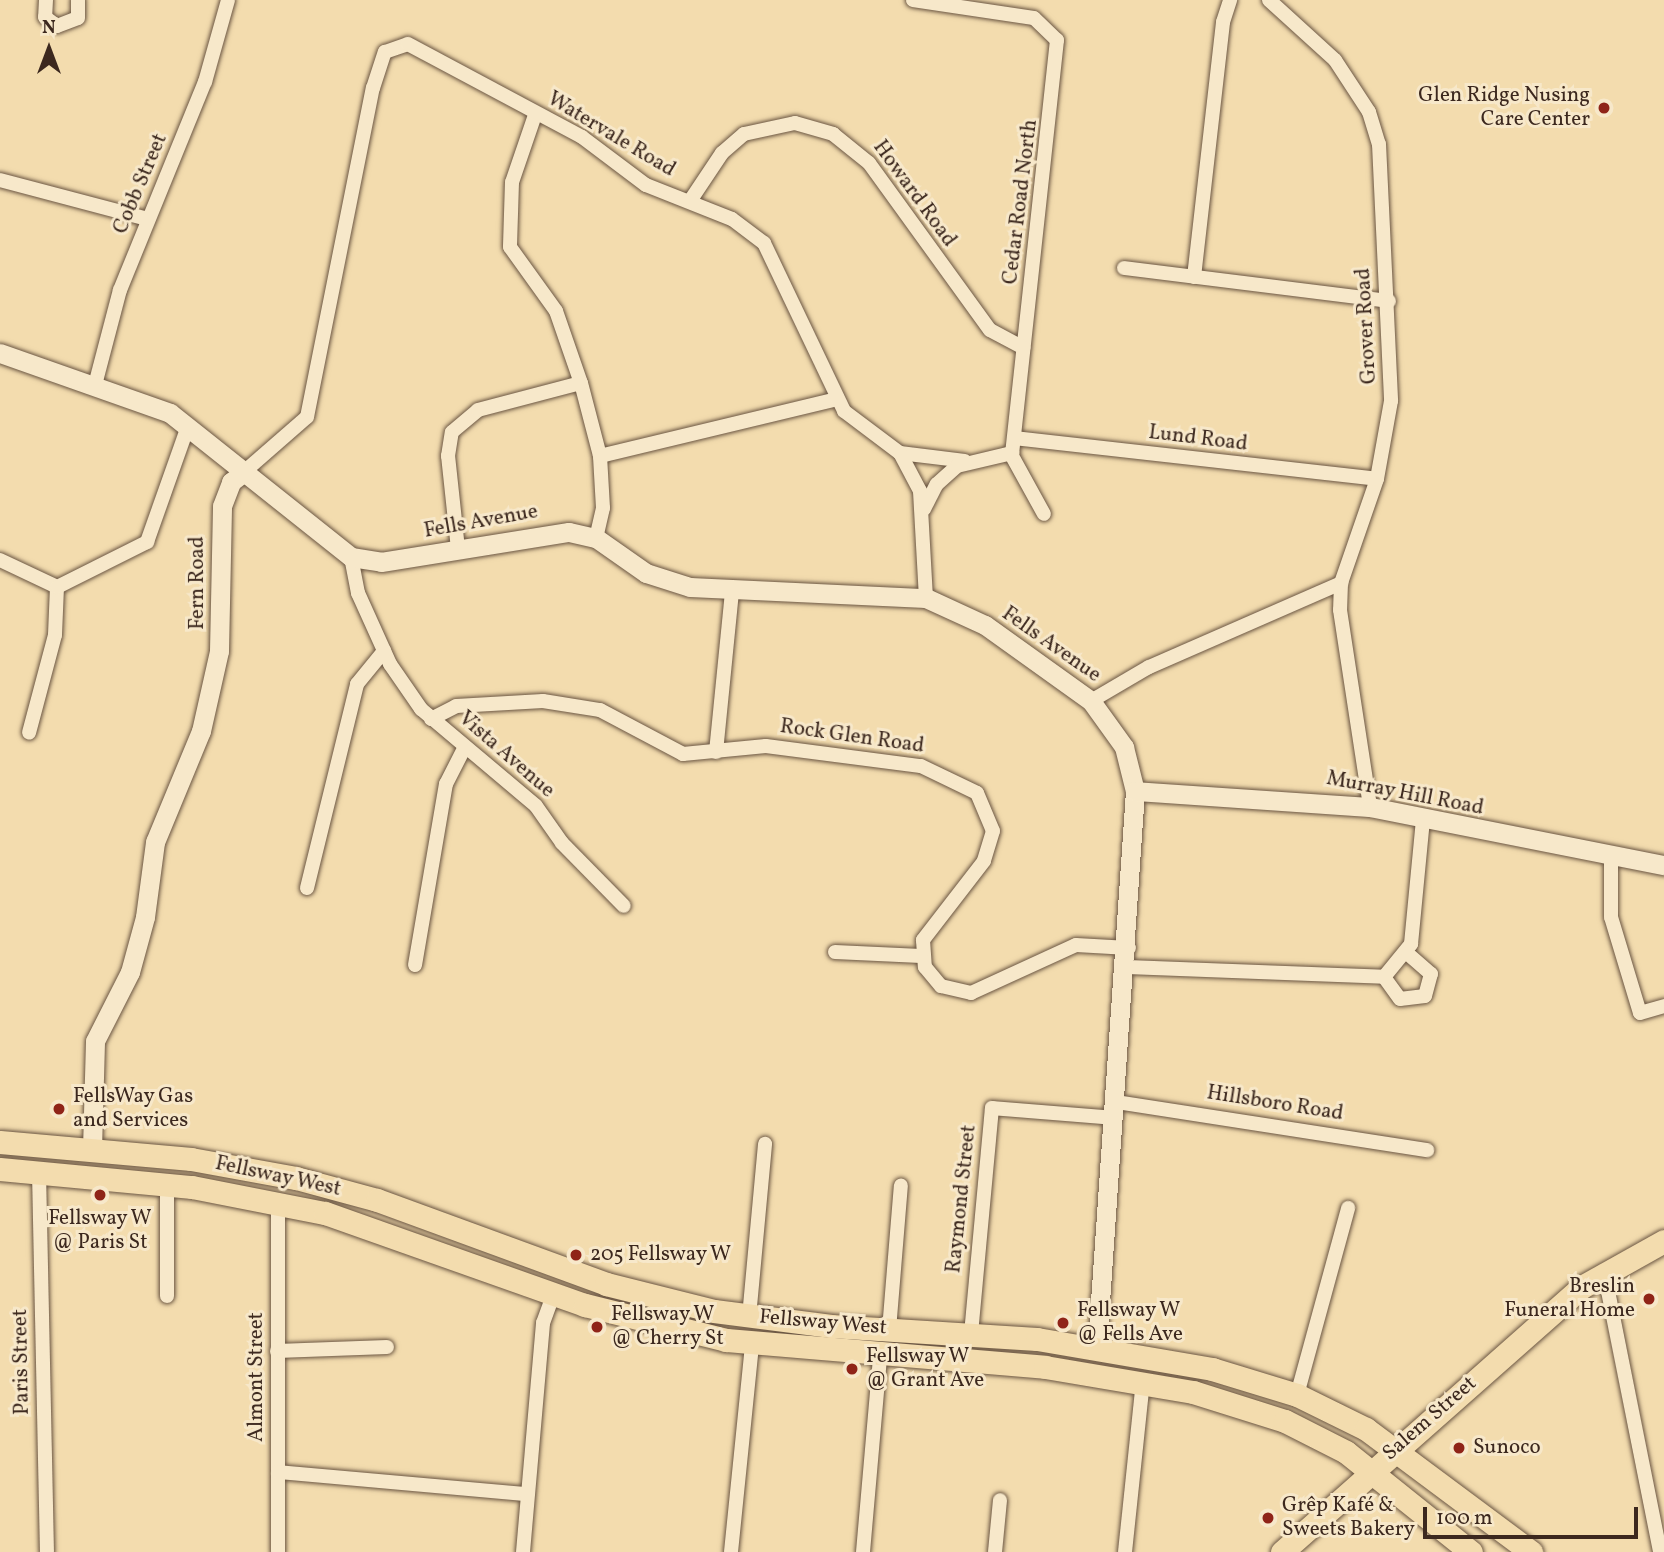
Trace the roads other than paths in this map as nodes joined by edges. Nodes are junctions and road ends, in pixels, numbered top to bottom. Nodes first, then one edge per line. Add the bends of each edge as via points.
1 (46, 0) edge
2 (78, 0) edge
3 (228, 0) edge
4 (914, 0) edge
5 (1230, 0) edge
6 (1269, 0) edge
7 (395, 45) joint
8 (535, 114) junction
9 (0, 180) edge
10 (690, 201) junction
11 (148, 219) junction
12 (1124, 268) dead end
13 (1194, 277) junction
14 (1389, 301) junction
15 (1024, 348) junction
16 (0, 353) edge
17 (581, 383) junction
18 (95, 385) junction
19 (837, 399) junction
20 (188, 426) junction
21 (1013, 446) junction
22 (900, 453) junction
23 (600, 456) junction
24 (971, 461) junction
25 (245, 471) junction
26 (1377, 479) junction
27 (924, 509) junction
28 (1044, 514) dead end
29 (596, 538) junction
30 (457, 549) junction
31 (351, 557) junction
32 (0, 560) edge
33 (1341, 583) junction
34 (57, 587) junction
35 (733, 593) junction
36 (926, 598) junction
37 (384, 651) junction
38 (1091, 701) junction
39 (431, 719) junction
40 (29, 733) dead end
41 (463, 751) junction
42 (716, 752) junction
43 (1135, 791) junction
44 (1370, 807) junction
45 (1423, 820) junction
46 (1611, 854) junction
47 (1664, 865) edge
48 (307, 888) dead end
49 (624, 906) dead end
50 (835, 952) dead end
51 (1408, 954) junction
52 (921, 956) junction
53 (1128, 958) junction
54 (415, 965) dead end
55 (1384, 977) junction
56 (1664, 1006) edge
57 (1115, 1110) junction
58 (0, 1142) edge
59 (765, 1144) dead end
60 (92, 1149) junction
61 (1427, 1150) dead end
62 (0, 1169) edge
63 (39, 1172) junction
64 (167, 1184) junction
65 (901, 1185) dead end
66 (278, 1202) junction
67 (1348, 1208) dead end
68 (1664, 1241) edge
69 (1604, 1270) junction
70 (553, 1295) junction
71 (167, 1296) dead end
72 (748, 1317) junction
73 (889, 1330) junction
74 (971, 1334) junction
75 (752, 1345) junction
76 (1097, 1346) junction
77 (387, 1347) dead end
78 (277, 1351) junction
79 (880, 1356) junction
80 (1143, 1381) junction
81 (1297, 1395) junction
82 (1398, 1449) junction
83 (1371, 1471) junction
84 (278, 1472) junction
85 (526, 1494) junction
86 (1000, 1500) dead end
87 (47, 1552) edge
88 (278, 1552) edge
89 (523, 1552) edge
90 (731, 1552) edge
91 (863, 1552) edge
92 (995, 1552) edge
93 (1125, 1552) edge
94 (1282, 1552) edge
95 (1471, 1552) edge
96 (1531, 1552) edge
97 (1660, 1552) edge

1 - 2 street via 45,17 66,26 78,18
3 - 11 street, Cobb Street via 209,71
4 - 15 street, Cedar Road North via 1034,18 1057,40
5 - 13 street
6 - 14 street, Grover Road via 1335,60 1373,121
7 - 8 street, Watervale Road via 425,49
7 - 25 street, Fern Road via 383,55 373,88 309,410 296,432
8 - 10 street, Watervale Road via 595,145 646,185
8 - 17 street via 512,182 510,247 556,311
9 - 11 street
10 - 15 street, Howard Road via 722,153 751,131 795,123 834,134 869,163 990,330
10 - 19 street, Watervale Road via 742,225 771,252
11 - 18 street, Cobb Street via 120,290
12 - 13 street
13 - 14 street
14 - 26 street, Grover Road via 1392,376
15 - 21 street, Cedar Road North
16 - 18 street
17 - 23 street
17 - 30 street via 478,410 452,432 448,456
18 - 20 street
19 - 22 street, Watervale Road via 862,428
19 - 23 street
20 - 25 street
20 - 34 street via 147,542
21 - 24 street, Lund Road
21 - 26 street, Lund Road
21 - 28 street, Cedar Road North via 1019,478
22 - 24 street, Watervale Road
22 - 27 street
23 - 29 street via 603,508
24 - 27 street, Lund Road via 942,478
25 - 31 street
25 - 60 street, Fern Road via 232,482 222,506 219,651 199,739 155,842 130,972 95,1041
26 - 33 street, Grover Road
27 - 36 street
29 - 30 street, Fells Avenue via 553,533
29 - 35 street, Fells Avenue via 646,573
30 - 31 street, Fells Avenue via 380,562
31 - 37 street, Vista Avenue via 358,593
32 - 34 street
33 - 38 street via 1149,667
33 - 44 street, Grover Road
34 - 40 street via 55,635
35 - 36 street, Fells Avenue via 844,590
35 - 42 street
36 - 38 street, Fells Avenue via 985,625
37 - 39 street, Vista Avenue
37 - 48 street via 357,684
38 - 43 street, Fells Avenue via 1124,747
39 - 41 street, Vista Avenue
39 - 42 street, Rock Glen Road via 456,706 488,702 582,705 616,718 665,749
41 - 49 street, Vista Avenue via 536,806 562,843
41 - 54 street via 446,784
42 - 52 street, Rock Glen Road via 766,746 897,761 945,774 977,793 990,817 989,852 931,925
43 - 44 street, Murray Hill Road
43 - 53 street, Fells Avenue
44 - 45 street, Murray Hill Road
45 - 46 street, Murray Hill Road
45 - 51 street
46 - 47 street, Murray Hill Road
46 - 56 street via 1611,917 1640,1013
50 - 52 street
51 - 55 street
51 - 55 street via 1431,974 1425,996 1400,999
52 - 53 street via 941,986 966,994 1076,945
53 - 55 street
53 - 57 street, Fells Avenue
57 - 61 street, Hillsboro Road
57 - 74 street, Raymond Street via 992,1108
57 - 76 street, Fells Avenue
58 - 60 main road, Fellsway West
59 - 72 street
60 - 72 main road, Fellsway West via 230,1165 331,1187 606,1284
62 - 63 main road, Fellsway West
63 - 64 main road, Fellsway West
63 - 87 street, Paris Street
64 - 66 main road, Fellsway West
64 - 71 street
65 - 73 street
66 - 70 main road, Fellsway West via 390,1233
66 - 78 street, Almont Street
67 - 81 street
68 - 69 main road, Salem Street
69 - 82 main road, Salem Street
69 - 97 street
70 - 75 main road, Fellsway West
70 - 85 street via 543,1323
72 - 73 main road, Fellsway West
73 - 74 main road, Fellsway West
74 - 76 main road, Fellsway West
75 - 79 main road, Fellsway West
75 - 90 street
76 - 81 main road, Fellsway West via 1199,1366
77 - 78 street
78 - 84 street, Almont Street
79 - 80 main road, Fellsway West via 1011,1363
79 - 91 street
80 - 83 main road, Fellsway West via 1285,1421
80 - 93 street
81 - 82 main road, Fellsway West
82 - 83 main road, Salem Street
82 - 96 main road, Fellsway West
83 - 94 main road, Salem Street
83 - 95 main road, Fellsway West
84 - 85 street
84 - 88 street, Almont Street
85 - 89 street
86 - 92 street

